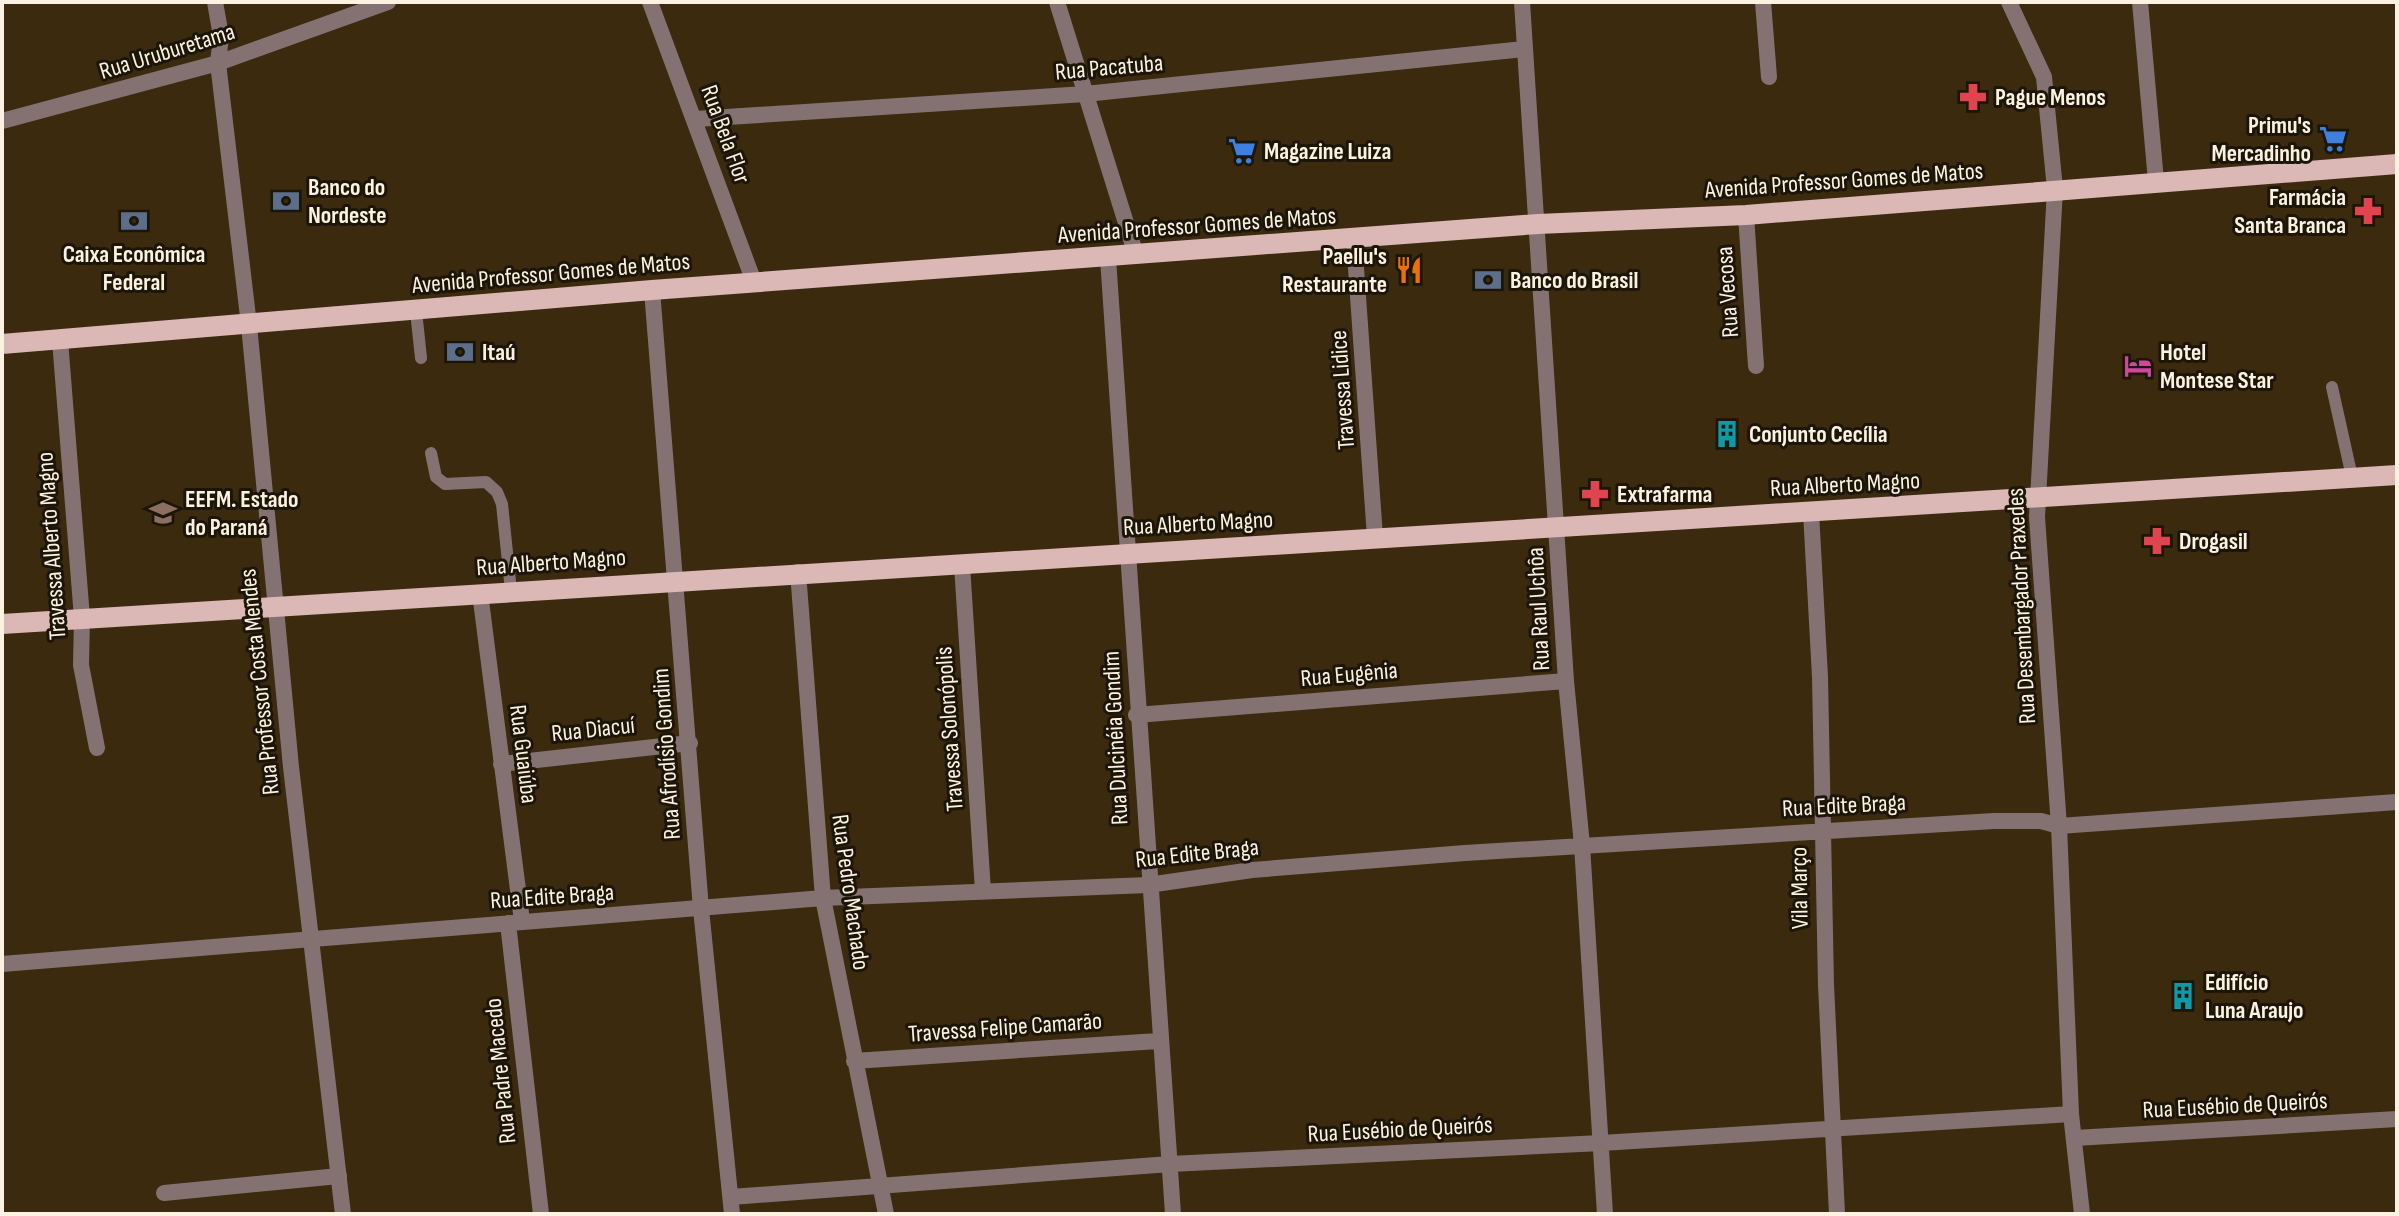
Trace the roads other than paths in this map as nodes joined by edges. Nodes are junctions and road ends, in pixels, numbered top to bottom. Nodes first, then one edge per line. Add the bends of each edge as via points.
1 (215, 2) edge
2 (388, 2) edge
3 (650, 2) edge
4 (1057, 2) edge
5 (1522, 2) edge
6 (1763, 2) edge
7 (2009, 2) edge
8 (2140, 2) edge
9 (1524, 49) junction
10 (218, 63) junction
11 (1769, 77) dead end
12 (1085, 94) junction
13 (696, 119) junction
14 (2, 121) edge
15 (2397, 164) edge
16 (2156, 181) junction
17 (2055, 189) junction
18 (1746, 215) junction
19 (1538, 224) junction
20 (1354, 240) junction
21 (1136, 255) junction
22 (1108, 258) junction
23 (754, 282) junction
24 (652, 290) junction
25 (416, 311) junction
26 (249, 325) junction
27 (60, 340) junction
28 (2, 344) edge
29 (421, 358) dead end
30 (1756, 366) dead end
31 (2332, 387) dead end
32 (431, 453) dead end
33 (2397, 475) edge
34 (2352, 477) junction
35 (2037, 496) junction
36 (1811, 512) junction
37 (1557, 526) junction
38 (1375, 537) junction
39 (1129, 552) junction
40 (962, 565) junction
41 (798, 572) junction
42 (677, 580) junction
43 (511, 591) junction
44 (480, 593) junction
45 (274, 605) junction
46 (82, 618) junction
47 (2, 624) edge
48 (1566, 681) junction
49 (1136, 715) junction
50 (690, 743) junction
51 (97, 748) dead end
52 (501, 764) junction
53 (2397, 802) edge
54 (2059, 826) junction
55 (1822, 829) junction
56 (1582, 845) junction
57 (1148, 885) junction
58 (983, 891) junction
59 (823, 898) junction
60 (701, 909) junction
61 (515, 922) junction
62 (313, 937) junction
63 (2, 964) edge
64 (1158, 1041) junction
65 (854, 1061) junction
66 (2071, 1114) junction
67 (2397, 1119) edge
68 (1834, 1126) junction
69 (2075, 1138) junction
70 (1601, 1143) junction
71 (1170, 1164) junction
72 (339, 1176) junction
73 (878, 1184) junction
74 (164, 1193) dead end
75 (732, 1206) edge
76 (343, 1214) edge
77 (541, 1214) edge
78 (886, 1214) edge
79 (1173, 1214) edge
80 (1605, 1214) edge
81 (1837, 1214) edge
82 (2082, 1214) edge

1 - 10 street, Rua Professor Costa Mendes via 221,36
2 - 10 street, Rua Uruburetama
3 - 13 street, Rua Bela Flor
4 - 12 street
5 - 9 street, Rua Raul Uchôa
6 - 11 street
7 - 17 street, Rua Desembargador Praxedes via 2044,77
8 - 16 street
9 - 12 street, Rua Pacatuba
9 - 19 street, Rua Raul Uchôa
10 - 14 street, Rua Uruburetama
10 - 26 street, Rua Professor Costa Mendes
12 - 13 street, Rua Pacatuba
12 - 21 street
13 - 23 street, Rua Bela Flor
15 - 16 main road, Avenida Professor Gomes de Matos
16 - 17 main road, Avenida Professor Gomes de Matos
17 - 18 main road, Avenida Professor Gomes de Matos
17 - 35 street, Rua Desembargador Praxedes
18 - 19 main road, Avenida Professor Gomes de Matos
18 - 30 street, Rua Vecosa
19 - 20 main road, Avenida Professor Gomes de Matos
19 - 37 street, Rua Raul Uchôa
20 - 21 main road, Avenida Professor Gomes de Matos
20 - 38 street, Travessa Lidice
21 - 22 main road, Avenida Professor Gomes de Matos
22 - 23 main road, Avenida Professor Gomes de Matos
22 - 39 street, Rua Dulcinéia Gondim
23 - 24 main road, Avenida Professor Gomes de Matos
24 - 25 main road, Avenida Professor Gomes de Matos
24 - 42 street, Rua Afrodísio Gondim
25 - 26 main road, Avenida Professor Gomes de Matos
25 - 29 lane
26 - 27 main road, Avenida Professor Gomes de Matos
26 - 45 street, Rua Professor Costa Mendes
27 - 28 main road, Avenida Professor Gomes de Matos
27 - 46 street, Travessa Alberto Magno
31 - 34 lane
32 - 43 lane via 436,477 445,484 486,482 497,492
33 - 34 main road, Rua Alberto Magno
34 - 35 main road, Rua Alberto Magno
35 - 36 main road, Rua Alberto Magno
35 - 54 street, Rua Desembargador Praxedes
36 - 37 main road, Rua Alberto Magno
36 - 55 street, Vila Março
37 - 38 main road, Rua Alberto Magno
37 - 48 street, Rua Raul Uchôa
38 - 39 main road, Rua Alberto Magno
39 - 40 main road, Rua Alberto Magno
39 - 49 street, Rua Dulcinéia Gondim
40 - 41 main road, Rua Alberto Magno
40 - 58 street, Travessa Solonópolis
41 - 42 main road, Rua Alberto Magno
41 - 59 street, Rua Pedro Machado
42 - 43 main road, Rua Alberto Magno
42 - 50 street, Rua Afrodísio Gondim
43 - 44 main road, Rua Alberto Magno
44 - 45 main road, Rua Alberto Magno
44 - 52 street, Rua Guaiúba
45 - 46 main road, Rua Alberto Magno
45 - 62 street, Rua Professor Costa Mendes
46 - 47 main road, Rua Alberto Magno
46 - 51 street, Travessa Alberto Magno via 81,665
48 - 49 street, Rua Eugênia
48 - 56 street, Rua Raul Uchôa
49 - 57 street, Rua Dulcinéia Gondim
50 - 52 street, Rua Diacuí
50 - 60 street, Rua Afrodísio Gondim
52 - 61 street, Rua Guaiúba
53 - 54 street, Rua Edite Braga
54 - 55 street, Rua Edite Braga via 2025,820
54 - 66 street, Rua Desembargador Praxedes
55 - 56 street, Rua Edite Braga
55 - 68 street, Vila Março
56 - 57 street, Rua Edite Braga via 1252,870
56 - 70 street, Rua Raul Uchôa
57 - 58 street, Rua Edite Braga
57 - 64 street, Rua Dulcinéia Gondim
58 - 59 street, Rua Edite Braga
59 - 60 street, Rua Edite Braga
59 - 65 street, Rua Pedro Machado
60 - 61 street, Rua Edite Braga
60 - 75 street, Rua Afrodísio Gondim
61 - 62 street, Rua Edite Braga
61 - 77 street, Rua Padre Macedo
62 - 63 street, Rua Edite Braga
62 - 72 street, Rua Professor Costa Mendes
64 - 65 street, Travessa Felipe Camarão
64 - 71 street, Rua Dulcinéia Gondim
65 - 73 street, Rua Pedro Machado
66 - 68 street, Rua Eusébio de Queirós
66 - 69 street, Rua Desembargador Praxedes
67 - 69 street, Rua Eusébio de Queirós
68 - 70 street, Rua Eusébio de Queirós
68 - 81 street, Vila Março
69 - 82 street, Rua Desembargador Praxedes
70 - 71 street, Rua Eusébio de Queirós
70 - 80 street, Rua Raul Uchôa
71 - 73 street, Rua Eusébio de Queirós
71 - 79 street, Rua Dulcinéia Gondim
72 - 74 street
72 - 76 street, Rua Professor Costa Mendes
73 - 75 street, Rua Eusébio de Queirós
73 - 78 street, Rua Pedro Machado

